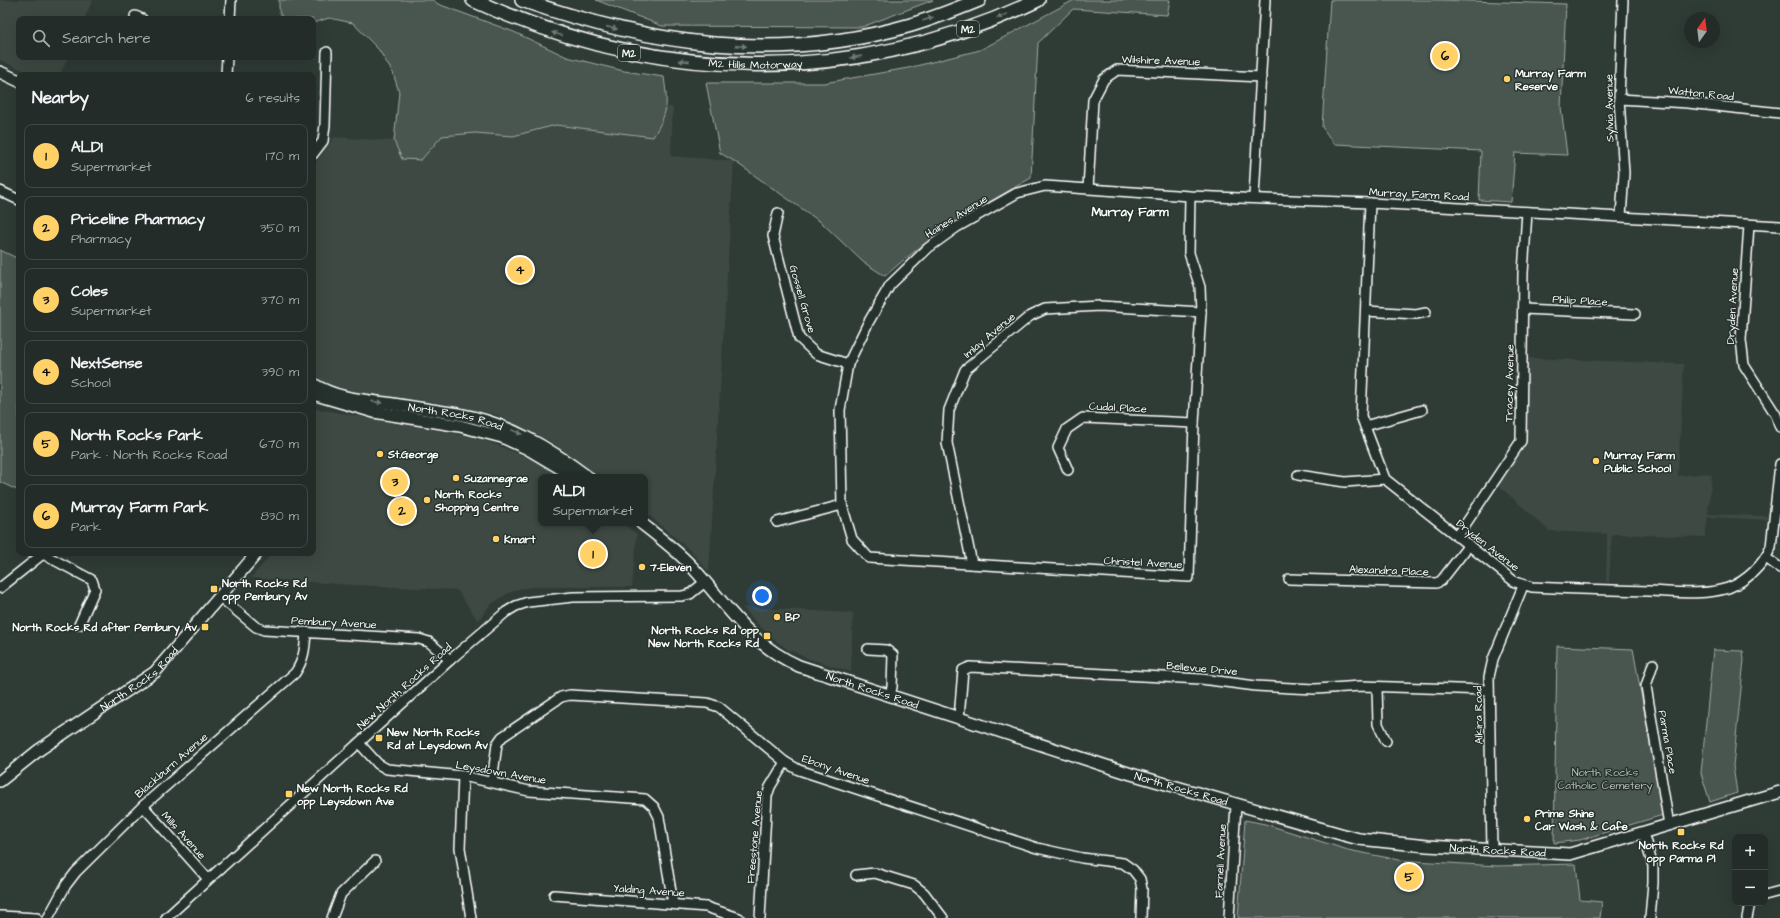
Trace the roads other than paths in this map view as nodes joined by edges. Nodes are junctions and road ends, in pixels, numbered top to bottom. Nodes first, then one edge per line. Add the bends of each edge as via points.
1 (231, 0) edge
2 (473, 0) edge
3 (522, 0) edge
4 (979, 0) edge
5 (1038, 0) edge
6 (1265, 0) edge
7 (1623, 0) edge
8 (230, 16) edge
9 (327, 52) dead end
10 (227, 60) edge
11 (0, 72) edge
12 (226, 72) edge
13 (1261, 77) junction
14 (16, 80) edge
15 (1619, 99) junction
16 (1780, 113) edge
17 (316, 150) edge
18 (1088, 189) junction
19 (0, 191) edge
20 (1190, 196) junction
21 (1254, 197) junction
22 (16, 199) edge
23 (1370, 203) junction
24 (1527, 212) junction
25 (778, 213) dead end
26 (1621, 216) junction
27 (1749, 225) junction
28 (1780, 226) edge
29 (1523, 309) junction
30 (1366, 310) junction
31 (1201, 312) junction
32 (1426, 312) dead end
33 (1636, 314) dead end
34 (848, 364) junction
35 (316, 386) edge
36 (316, 396) edge
37 (1422, 410) dead end
38 (1194, 423) junction
39 (1365, 426) junction
40 (1780, 427) edge
41 (1780, 464) edge
42 (1068, 470) dead end
43 (570, 474) edge
44 (584, 474) edge
45 (1298, 476) dead end
46 (1384, 479) junction
47 (842, 506) junction
48 (777, 522) dead end
49 (646, 526) edge
50 (1457, 537) junction
51 (1469, 545) junction
52 (39, 556) edge
53 (48, 556) edge
54 (254, 556) edge
55 (1766, 558) junction
56 (972, 564) junction
57 (1780, 568) edge
58 (1289, 579) dead end
59 (705, 582) junction
60 (1523, 586) junction
61 (0, 588) edge
62 (220, 597) junction
63 (79, 625) dead end
64 (306, 632) junction
65 (868, 649) dead end
66 (450, 660) junction
67 (1653, 664) dead end
68 (1378, 687) junction
69 (1488, 690) junction
70 (890, 696) junction
71 (959, 718) junction
72 (1386, 741) dead end
73 (359, 743) junction
74 (785, 762) junction
75 (463, 776) junction
76 (1, 777) edge
77 (492, 782) junction
78 (1780, 792) edge
79 (1236, 805) junction
80 (143, 806) junction
81 (1669, 825) junction
82 (1642, 833) junction
83 (1492, 851) junction
84 (375, 861) dead end
85 (856, 875) dead end
86 (208, 879) junction
87 (1780, 891) edge
88 (1768, 894) edge
89 (554, 895) dead end
90 (673, 904) junction
91 (1749, 906) edge
92 (0, 916) edge
93 (37, 918) edge
94 (48, 918) edge
95 (166, 918) edge
96 (332, 918) edge
97 (471, 918) edge
98 (739, 918) edge
99 (760, 918) edge
100 (943, 918) edge
101 (1141, 918) edge
102 (1229, 918) edge
103 (1650, 918) edge
104 (1747, 918) edge

1 - 8 street
5 -> 2 highway, M2 Hills Motorway / M2 via 966,30 894,50 793,64 736,65 635,54 597,46 550,32
3 -> 4 highway, M2 Hills Motorway / M2 via 574,18 655,38 743,46 834,41 891,30
6 - 13 street
7 - 15 street, Sylvia Avenue
9 - 17 street via 325,125 323,141
10 - 12 street
11 - 14 main road
13 - 18 street, Wilshire Avenue via 1117,70 1104,79 1093,100
13 - 21 street
15 - 16 street, Watton Road
15 - 26 street, Sylvia Avenue via 1624,173
18 - 20 street, Haines Avenue
18 - 34 street, Haines Avenue via 1045,186 1017,193 957,227 928,248 890,285
19 - 22 street
20 - 21 street, Haines Avenue
20 - 31 street, Christel Avenue via 1189,253 1200,287
21 - 23 street, Murray Farm Road
23 - 24 street, Murray Farm Road
23 - 30 street
24 - 26 street, Murray Farm Road
24 - 29 street, Tracey Avenue via 1524,234
25 - 34 street, Gossell Grove via 773,236 799,338 816,354
26 - 27 street, Murray Farm Road
27 - 28 street, Murray Farm Road
27 - 40 street, Dryden Avenue via 1741,340 1744,365 1776,414
29 - 33 street, Philip Place
29 - 50 street, Tracey Avenue via 1521,441
30 - 32 street via 1416,314
30 - 39 street via 1361,416
31 - 38 street, Christel Avenue
31 - 56 street, Imlay Avenue via 1099,306 1045,309 1030,316 965,370 949,410 948,443
34 - 47 street, Haines Avenue via 840,410
35 -> 44 main road, North Rocks Road via 333,394 355,400 458,414 492,423 549,449
36 - 43 main road, North Rocks Road via 374,412 460,426 502,437
37 - 39 street
38 - 42 street, Cudal Place via 1083,418 1067,429 1058,448
38 - 56 street, Christel Avenue via 1189,577
39 - 46 street
41 - 55 street, Dryden Avenue via 1774,537
45 - 46 street via 1345,482
46 - 50 street, Dryden Avenue
47 - 48 street
47 - 56 street, Christel Avenue via 852,539 869,558 899,562
49 - 59 main road, North Rocks Road via 672,547
50 - 51 street, Dryden Avenue
51 - 58 street, Alexandra Place via 1441,581 1436,583
51 - 60 street, Dryden Avenue
52 - 61 street
53 - 63 street via 92,580 95,590
54 - 62 main road, North Rocks Road
55 - 57 street
55 - 60 street, Dryden Avenue via 1738,583 1720,590 1704,592
59 - 66 street, New North Rocks Road via 690,594 682,596 573,597 528,602 506,612
59 - 70 main road, North Rocks Road via 741,625 768,650 799,666
60 - 69 street, Alkira Road via 1493,659
62 - 64 street, Pembury Avenue via 256,627 264,630
62 - 76 main road, North Rocks Road via 155,672
64 - 66 street, Pembury Avenue via 419,639 429,642
64 - 80 street, Blackburn Avenue via 304,654 295,673
65 - 70 street via 889,651 893,655
66 - 73 street, New North Rocks Road
67 - 81 street, Parma Place via 1646,686
68 - 69 street, Bellevue Drive
68 - 71 street, Bellevue Drive via 1292,688 1201,679 970,667 963,670
68 - 72 street via 1378,724
69 - 83 street, Alkira Road
70 - 71 main road, North Rocks Road
71 - 79 main road, North Rocks Road
73 - 75 street, Leysdown Avenue via 378,764 387,769
73 - 86 street, New North Rocks Road
74 - 77 street, Ebony Avenue via 714,704 570,695 561,697 502,738 497,744
74 - 99 street, Freestone Avenue via 767,796
74 - 101 street, Ebony Avenue via 799,770 1037,848 1082,858 1123,863 1140,879
75 - 77 street, Leysdown Avenue
75 - 97 street via 460,848
77 - 90 street, Leysdown Avenue via 529,791 652,799 659,817
78 - 81 main road, North Rocks Road
79 - 83 main road, North Rocks Road via 1359,839
79 - 102 street, Farnell Avenue
80 - 86 street, Mills Avenue
80 - 94 street, Blackburn Avenue via 76,872
81 - 82 main road, North Rocks Road
82 - 83 main road, North Rocks Road via 1570,854
82 - 103 street via 1653,866
84 - 96 street via 341,894
85 - 100 street via 876,873 914,885 924,893
86 - 95 street, New North Rocks Road
87 - 88 street
89 - 90 street, Yalding Avenue
90 - 98 street, Yalding Avenue via 713,908
91 - 104 street
92 - 93 street

